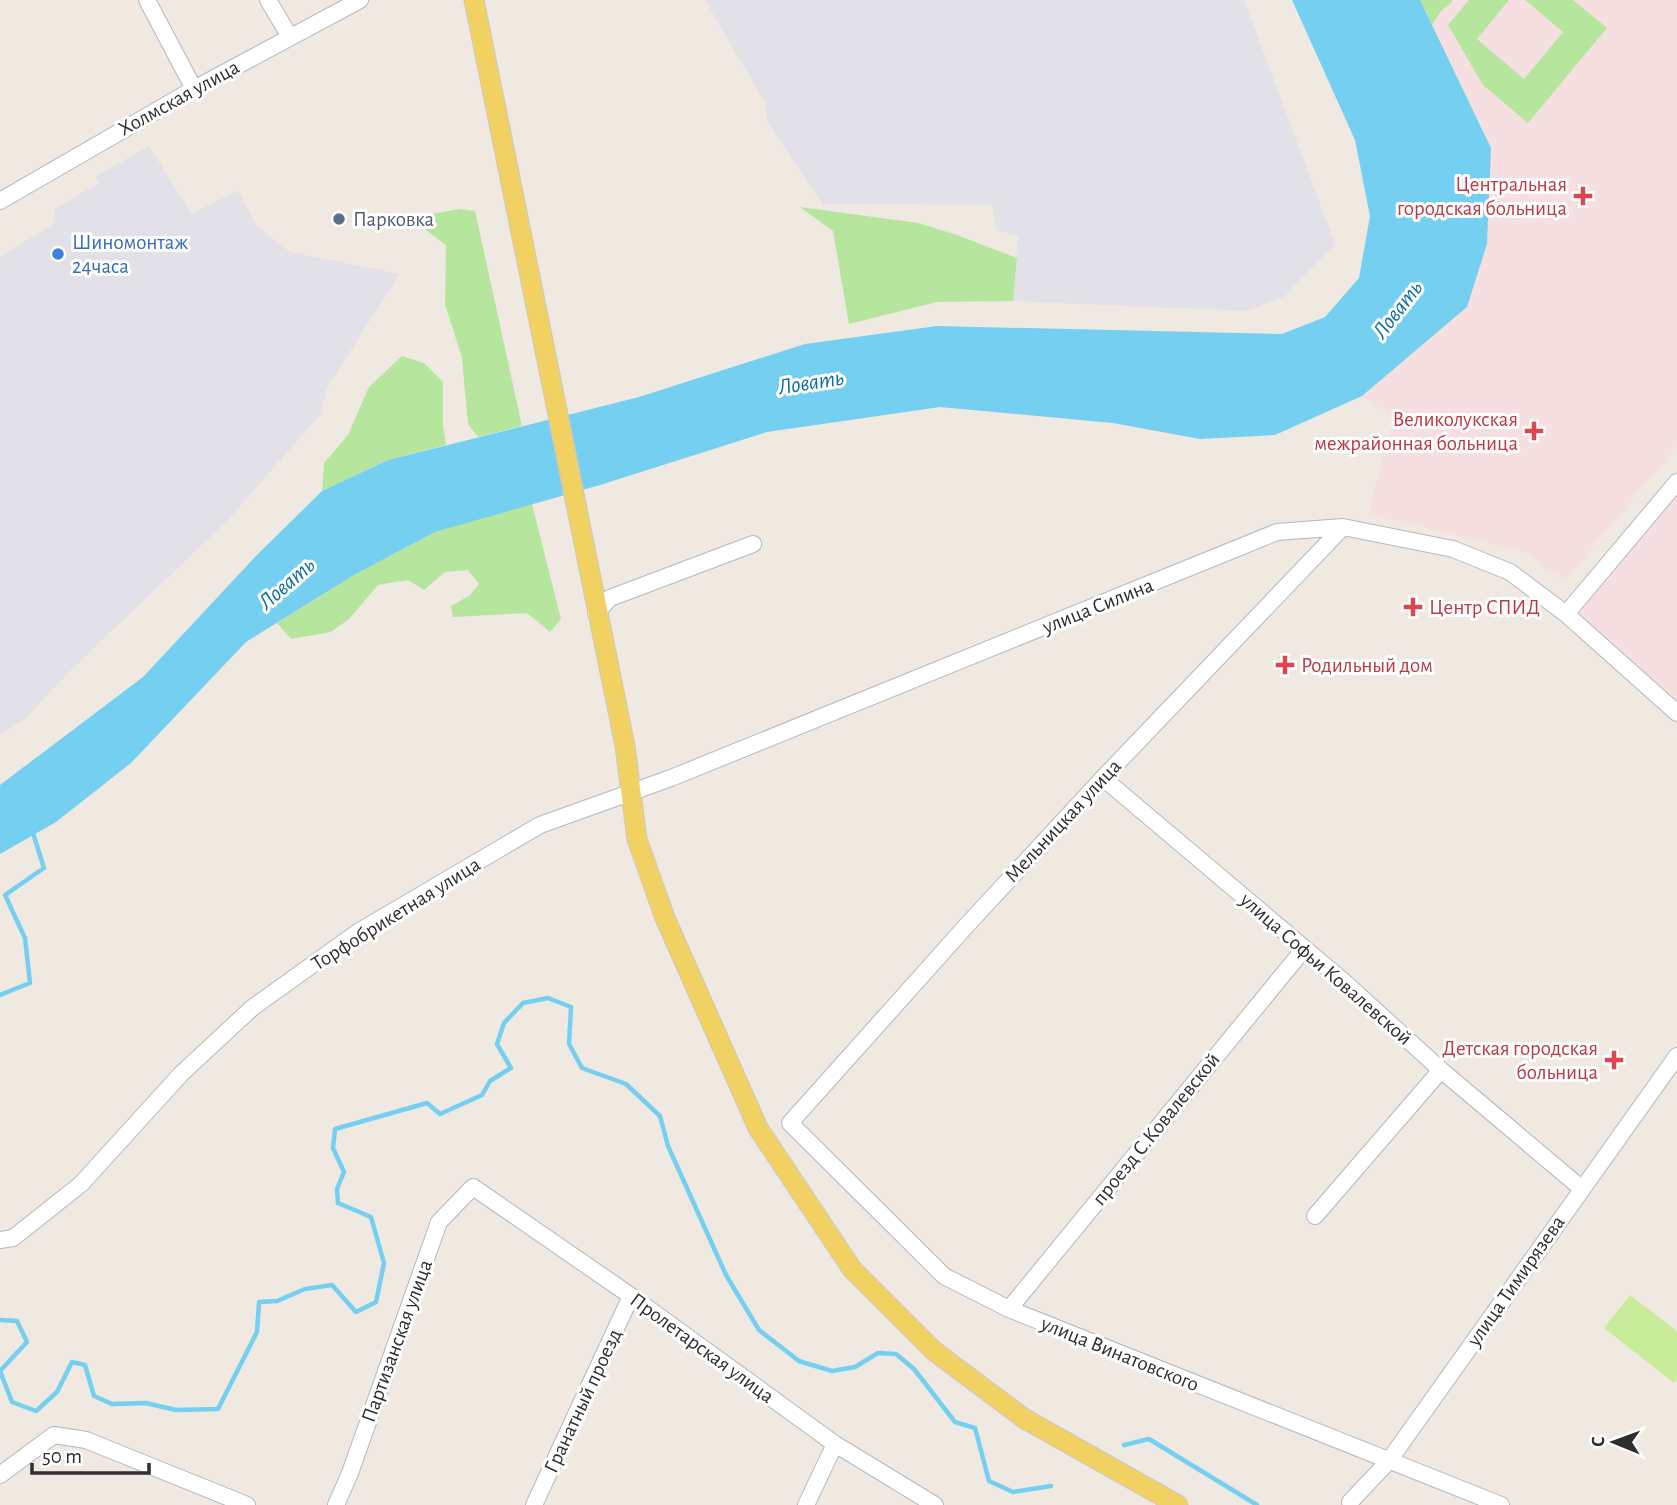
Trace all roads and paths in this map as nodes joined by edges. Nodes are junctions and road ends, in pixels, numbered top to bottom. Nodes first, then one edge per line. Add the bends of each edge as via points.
1 (146, 0) edge
2 (268, 0) edge
3 (360, 0) edge
4 (474, 0) edge
5 (290, 37) junction
6 (194, 89) junction
7 (0, 201) edge
8 (1677, 482) edge
9 (1343, 527) junction
10 (753, 544) dead end
11 (596, 612) junction
12 (1566, 614) junction
13 (1677, 713) edge
14 (1103, 778) junction
15 (630, 792) junction
16 (1304, 948) junction
17 (1677, 1056) edge
18 (1441, 1070) junction
19 (790, 1123) joint
20 (473, 1187) joint
21 (1581, 1188) junction
22 (1315, 1216) dead end
23 (0, 1240) edge
24 (631, 1296) junction
25 (1009, 1309) junction
26 (835, 1444) junction
27 (1388, 1462) junction
28 (0, 1475) edge
29 (1350, 1502) dead end
30 (247, 1505) edge
31 (336, 1505) edge
32 (534, 1505) edge
33 (806, 1505) edge
34 (934, 1505) edge
35 (1178, 1505) edge
36 (1501, 1505) edge

1 - 6 street
2 - 5 street
3 - 5 street, Холмская улица
4 - 11 main road
5 - 6 street, Холмская улица
6 - 7 street, Холмская улица
8 - 12 street
9 - 12 street, улица Силина via 1453,548 1510,572
9 - 14 street, Мельницкая улица
9 - 15 street, улица Силина via 1277,532
10 - 11 street via 610,598
11 - 15 main road via 625,746
12 - 13 street, улица Силина
14 - 16 street, улица Софьи Ковалевской
14 - 19 street, Мельницкая улица
15 - 23 street, Торфобрикетная улица via 540,825 358,932 252,1008 181,1074 81,1184 13,1238
15 - 35 main road via 637,839 665,918 758,1128 852,1269 934,1351 1026,1419
16 - 18 street, улица Софьи Ковалевской
16 - 25 street, проезд С.Ковалевской
17 - 21 street, улица Тимирязева
18 - 21 street, улица Софьи Ковалевской
18 - 22 street
19 - 25 street, улица Винатовского via 944,1276
20 - 24 street, Пролетарская улица
20 - 31 street, Партизанская улица via 439,1222
21 - 27 street, улица Тимирязева
24 - 26 street, Пролетарская улица
24 - 32 street, Гранатный проезд
25 - 27 street, улица Винатовского
26 - 33 street
26 - 34 street, Пролетарская улица
27 - 29 street, улица Тимирязева
27 - 36 street, улица Винатовского
28 - 30 street via 54,1435 86,1440

